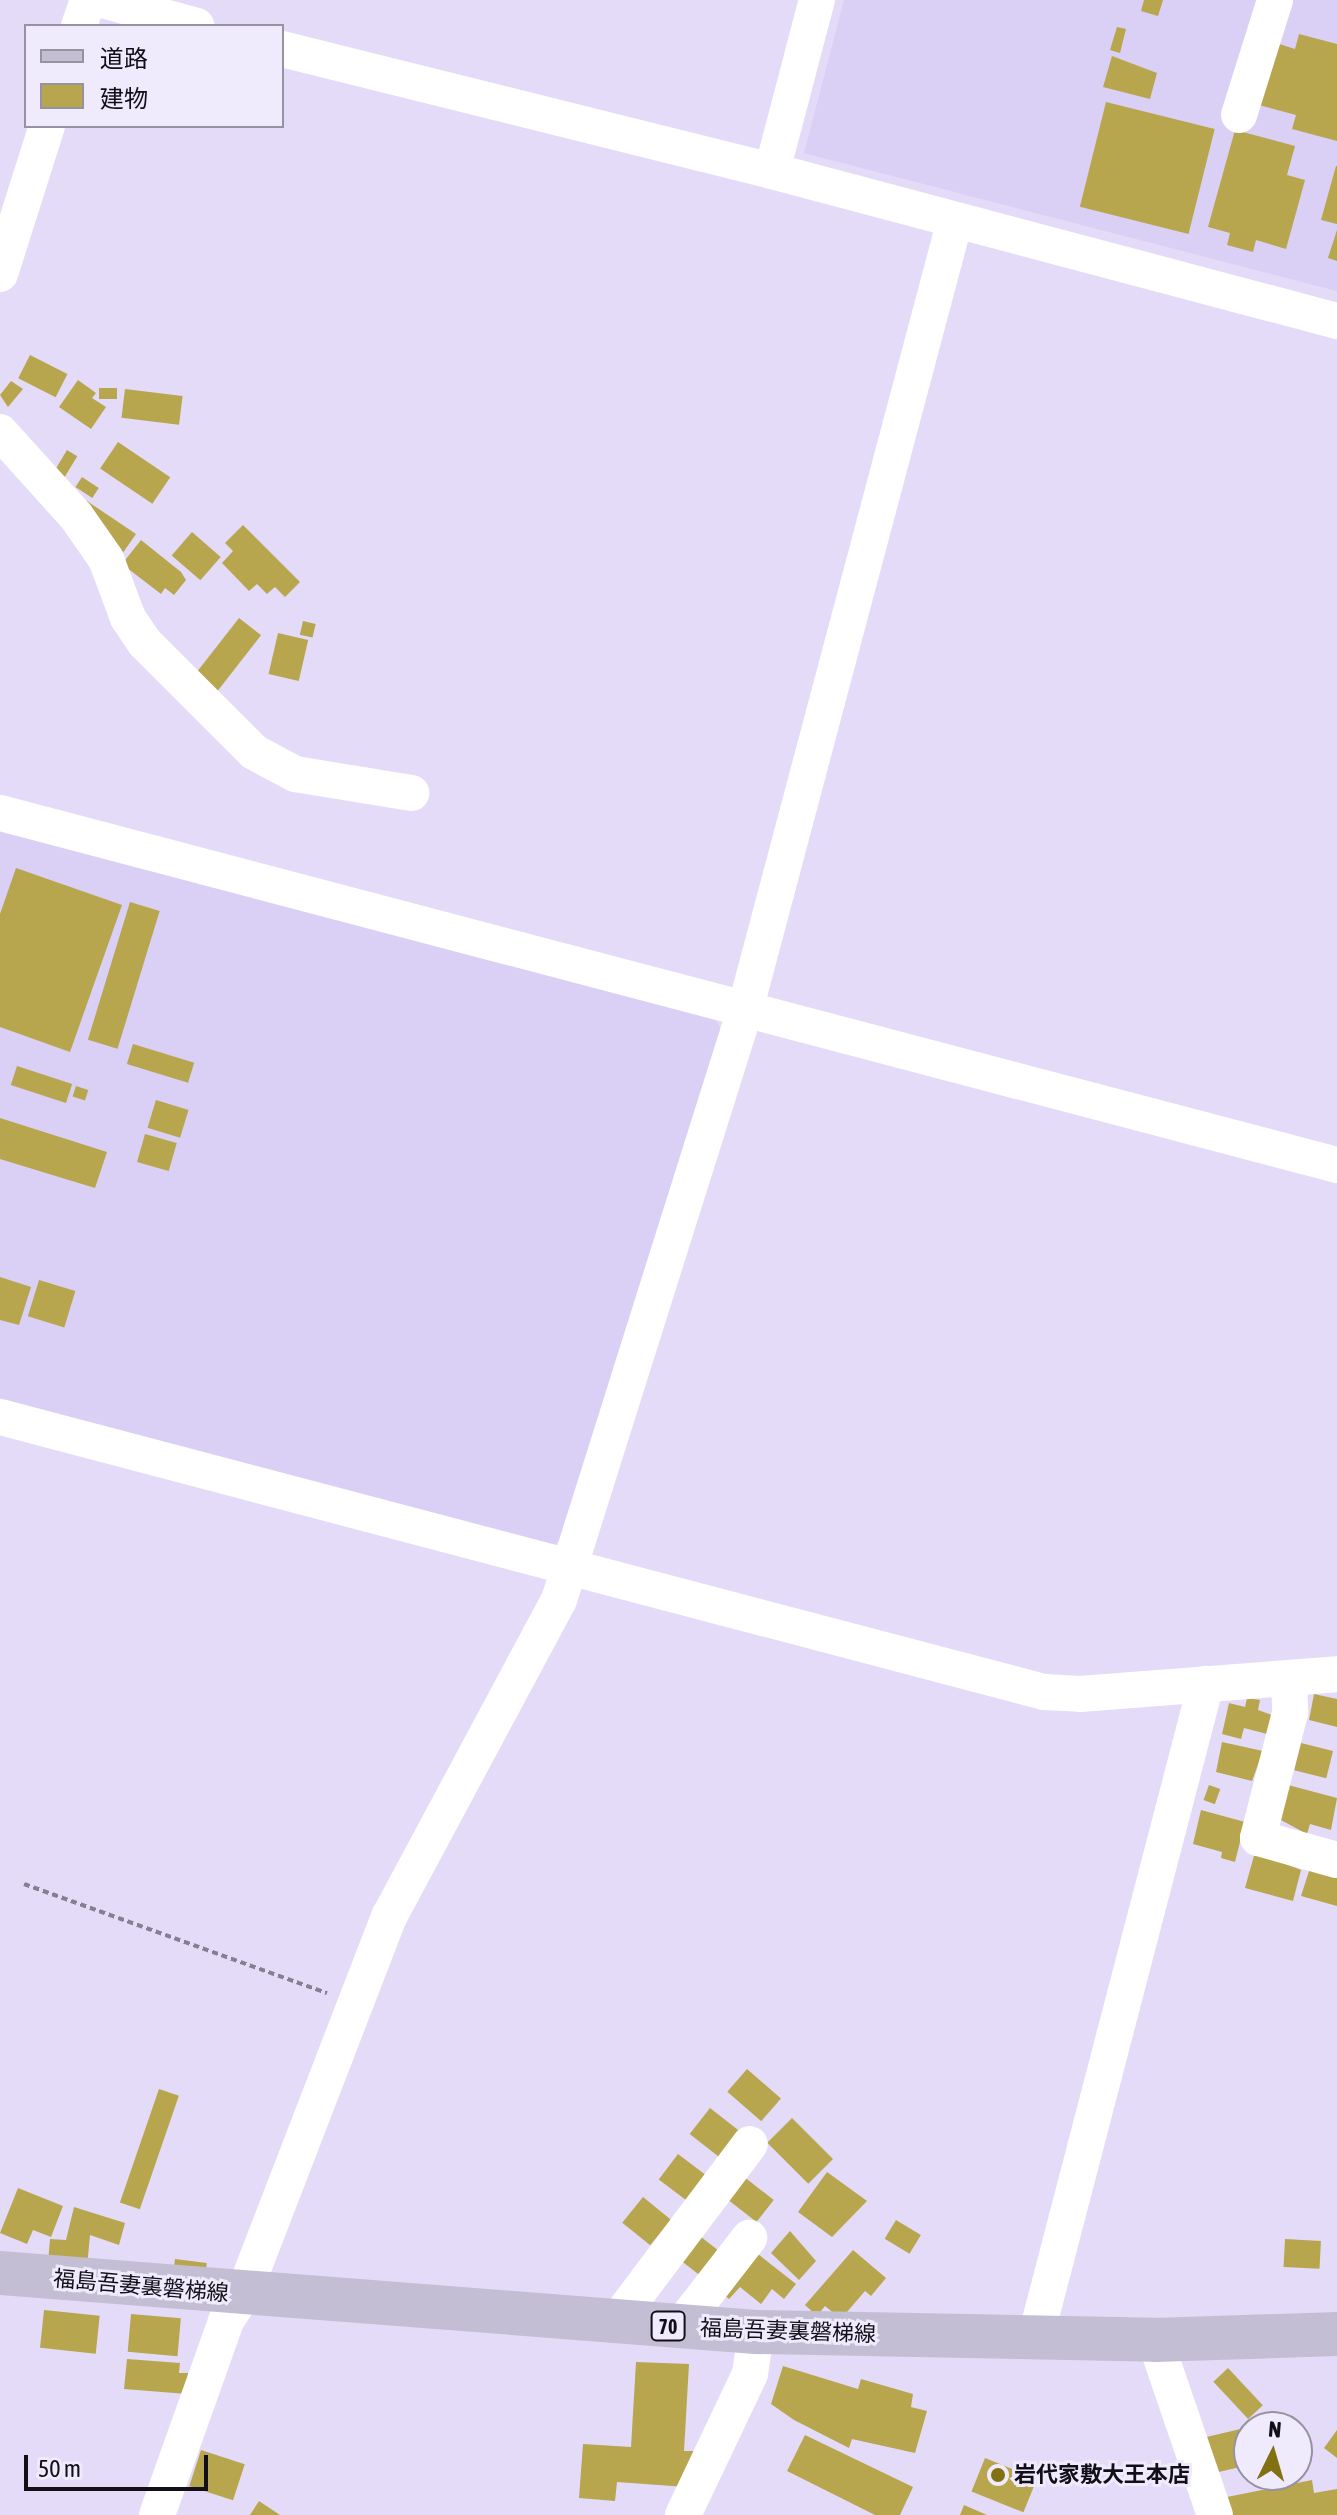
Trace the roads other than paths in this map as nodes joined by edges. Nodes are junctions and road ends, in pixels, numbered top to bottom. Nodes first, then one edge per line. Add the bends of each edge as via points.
1 (88, 0) edge
2 (102, 0) edge
3 (817, 0) edge
4 (1275, 0) edge
5 (80, 24) edge
6 (190, 24) edge
7 (284, 49) edge
8 (1239, 115) dead end
9 (46, 128) edge
10 (772, 171) junction
11 (955, 220) junction
12 (0, 274) edge
13 (1337, 321) edge
14 (0, 432) edge
15 (411, 793) dead end
16 (0, 813) edge
17 (745, 1010) junction
18 (1337, 1165) edge
19 (0, 1417) edge
20 (568, 1569) junction
21 (1337, 1674) edge
22 (1289, 1678) junction
23 (1206, 1684) junction
24 (1337, 1860) edge
25 (750, 2144) dead end
26 (749, 2238) dead end
27 (0, 2273) edge
28 (243, 2295) junction
29 (615, 2323) junction
30 (680, 2327) junction
31 (756, 2332) junction
32 (1337, 2334) edge
33 (1036, 2336) junction
34 (1155, 2340) junction
35 (157, 2515) edge
36 (683, 2515) edge
37 (1215, 2515) edge

1 - 5 street
2 - 6 street
3 - 10 street
4 - 8 street
7 - 10 street
9 - 12 street
10 - 11 street
11 - 13 street
11 - 17 street
14 - 15 street via 76,516 106,559 128,618 145,643 254,752 295,774
16 - 17 street
17 - 18 street
17 - 20 street
19 - 20 street
20 - 23 street via 1044,1692
20 - 28 street via 559,1600 390,1915
21 - 22 street
22 - 23 street
22 - 24 street via 1290,1713 1258,1838
23 - 33 street
25 - 29 street
26 - 30 street
27 - 28 main road, 福島吾妻裏磐梯線 / 70
28 - 29 main road, 福島吾妻裏磐梯線 / 70
28 - 35 street via 226,2321
29 - 30 main road, 福島吾妻裏磐梯線 / 70
30 - 31 main road, 福島吾妻裏磐梯線 / 70
31 - 33 main road, 福島吾妻裏磐梯線 / 70
31 - 36 street via 750,2374
32 - 34 main road, 福島吾妻裏磐梯線 / 70
33 - 34 main road, 福島吾妻裏磐梯線 / 70
34 - 37 street

